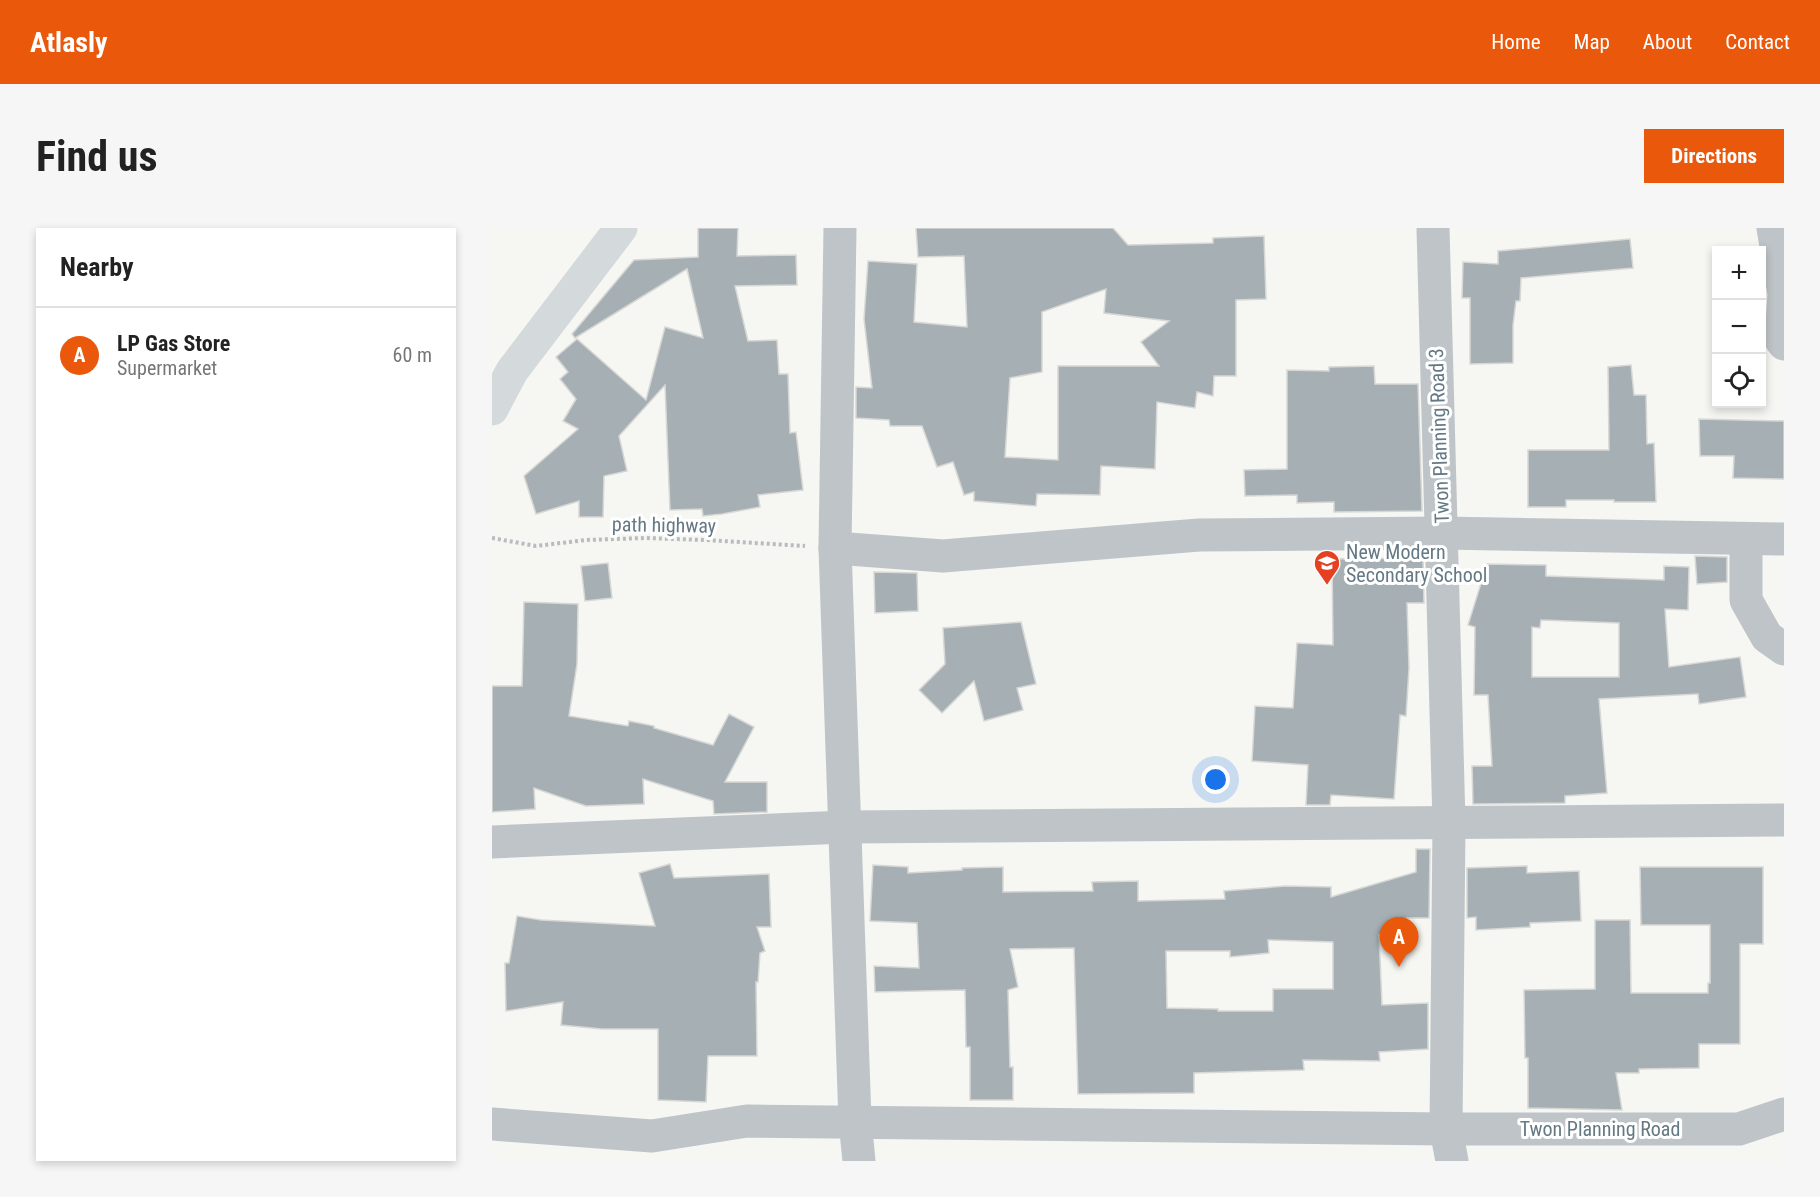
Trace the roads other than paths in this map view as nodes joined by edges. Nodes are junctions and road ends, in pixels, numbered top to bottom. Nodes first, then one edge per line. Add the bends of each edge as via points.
1 (621, 228) edge
2 (840, 228) edge
3 (1433, 228) edge
4 (1773, 228) edge
5 (1784, 344) edge
6 (492, 409) edge
7 (1442, 533) junction
8 (1784, 539) edge
9 (1746, 540) junction
10 (835, 549) junction
11 (1784, 650) edge
12 (1784, 820) edge
13 (1449, 823) junction
14 (845, 827) junction
15 (492, 843) edge
16 (1784, 1114) edge
17 (855, 1121) junction
18 (492, 1124) edge
19 (1446, 1129) junction
20 (859, 1161) edge
21 (1452, 1161) edge

1 - 6 main road via 512,371
2 - 10 street
3 - 7 street, Twon Planning Road 3
4 - 5 street via 1784,294
7 - 9 street
7 - 10 street via 1199,536 943,556
7 - 13 street, Twon Planning Road 3
8 - 9 street
9 - 11 street via 1746,600 1767,637
10 - 14 street
12 - 13 street
13 - 14 street
13 - 19 street, Twon Planning Road 3
14 - 15 street
14 - 17 street
16 - 19 street, Twon Planning Road via 1738,1129
17 - 18 street, Twon Planning Road via 747,1121 652,1136
17 - 19 street, Twon Planning Road
17 - 20 street
19 - 21 street

